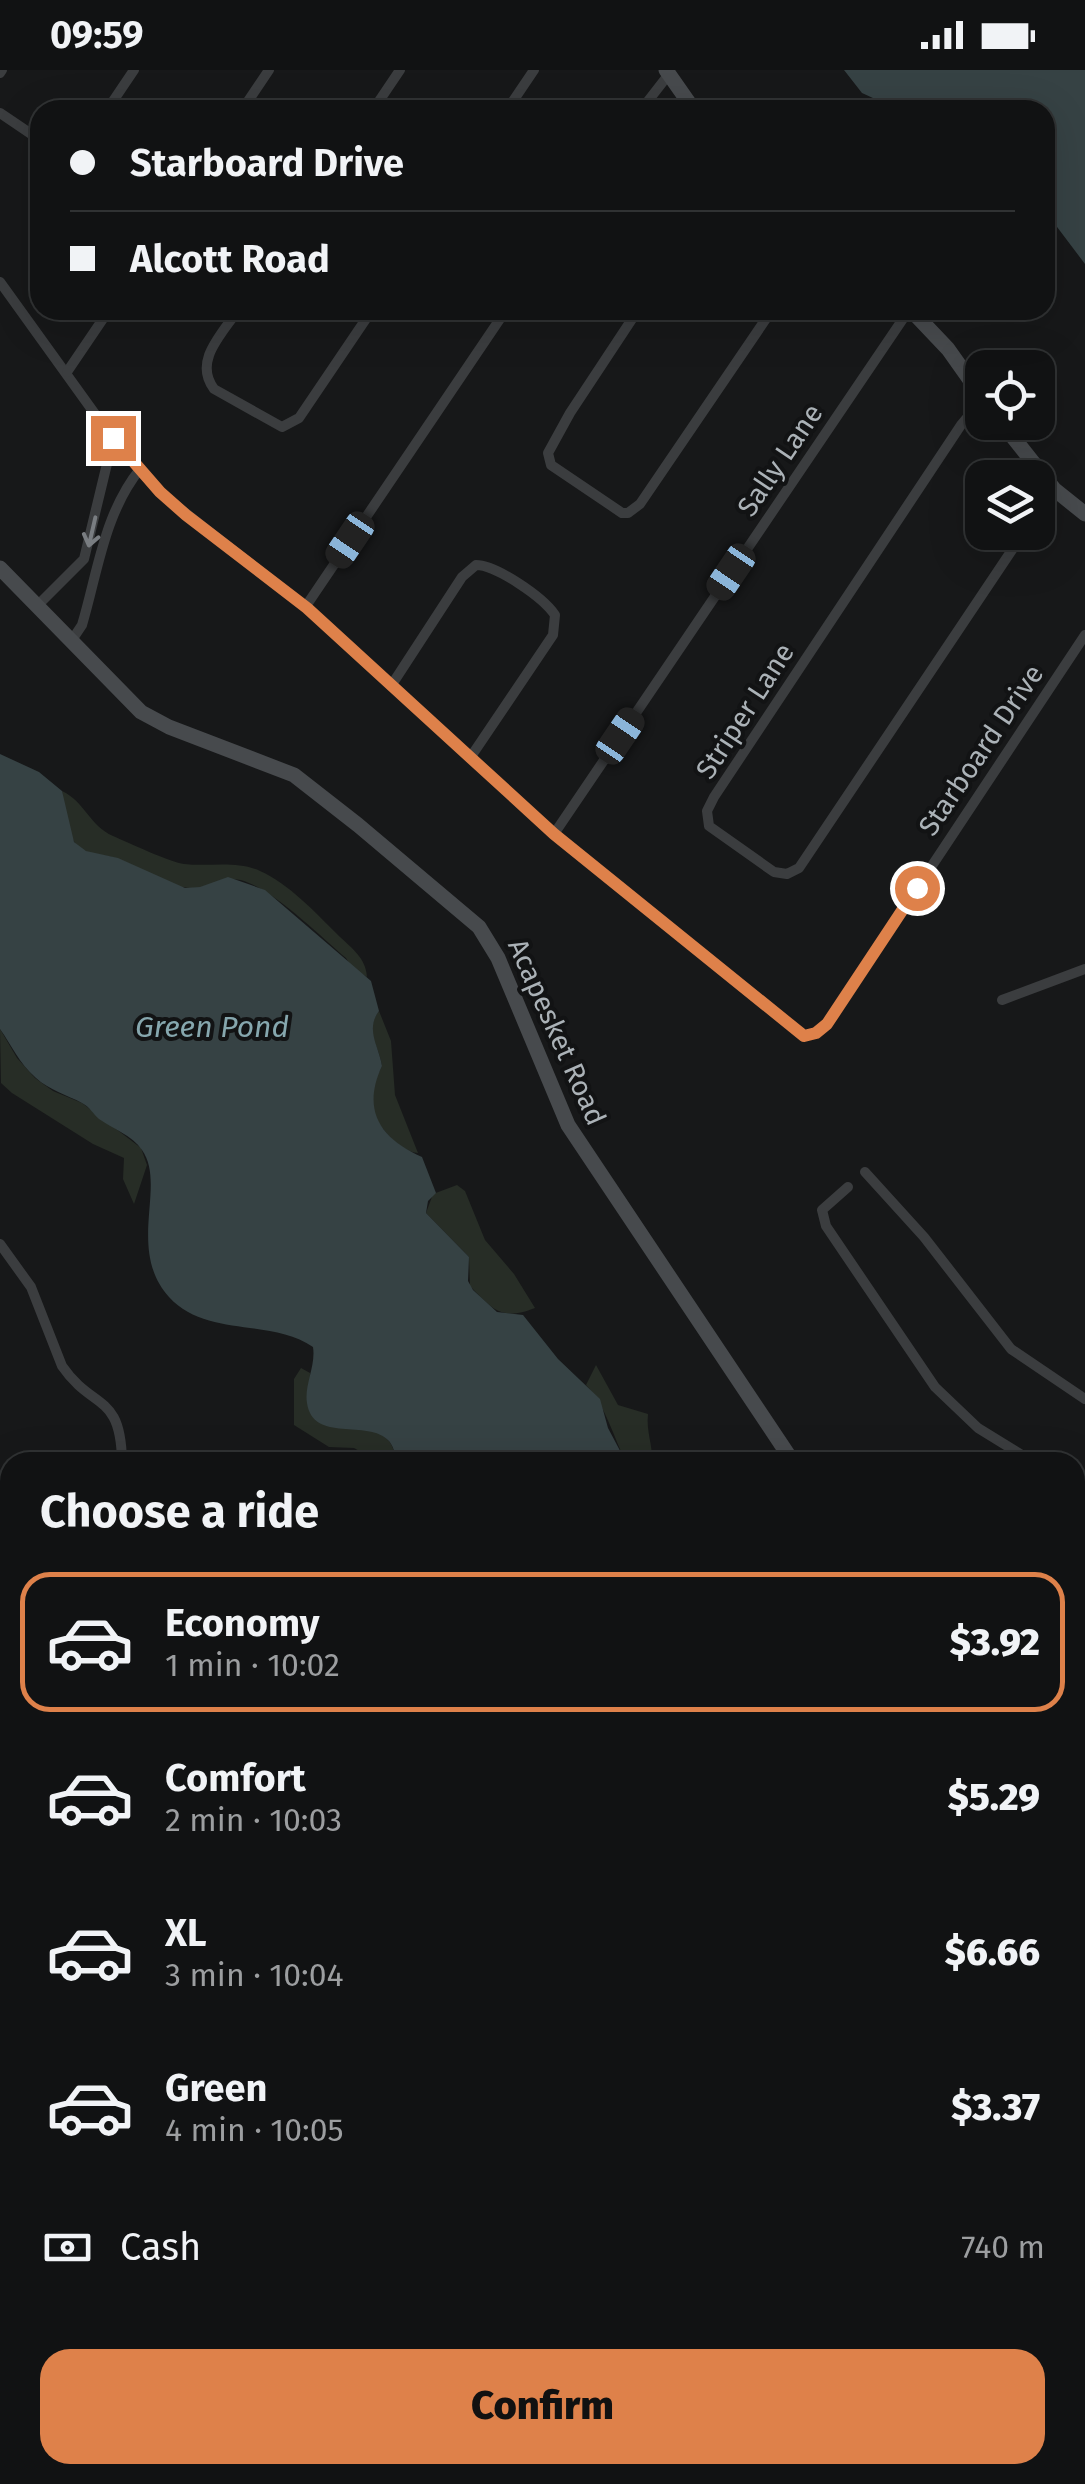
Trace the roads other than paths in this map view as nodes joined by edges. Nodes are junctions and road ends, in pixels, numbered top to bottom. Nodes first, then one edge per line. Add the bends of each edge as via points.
1 (134, 70) edge
2 (268, 70) edge
3 (400, 70) edge
4 (534, 70) edge
5 (667, 72) edge
6 (114, 100) edge
7 (248, 100) edge
8 (380, 100) edge
9 (514, 100) edge
10 (647, 100) edge
11 (687, 100) edge
12 (0, 112) edge
13 (30, 133) edge
14 (0, 282) edge
15 (101, 320) edge
16 (231, 320) edge
17 (365, 320) edge
18 (499, 320) edge
19 (632, 320) edge
20 (765, 320) edge
21 (903, 320) edge
22 (920, 320) edge
23 (67, 372) junction
24 (965, 374) edge
25 (965, 419) edge
26 (113, 438) junction
27 (1015, 440) edge
28 (1032, 460) edge
29 (140, 469) junction
30 (1055, 489) edge
31 (1085, 514) edge
32 (1012, 550) edge
33 (0, 568) edge
34 (306, 606) junction
35 (36, 607) junction
36 (1085, 635) edge
37 (72, 640) junction
38 (391, 686) junction
39 (470, 758) junction
40 (554, 834) junction
41 (1085, 969) edge
42 (1002, 1000) dead end
43 (865, 1172) dead end
44 (848, 1187) dead end
45 (0, 1244) edge
46 (1085, 1399) edge
47 (121, 1452) edge
48 (785, 1452) edge
49 (1016, 1452) edge

1 - 6 street
2 - 7 street
3 - 8 street
4 - 9 street
5 - 10 street
5 - 11 main road
12 - 13 street
14 - 23 street
15 - 23 street
16 - 17 street via 206,358 208,379 214,389 282,427 298,418
18 - 34 street
19 - 20 street via 548,453 551,466 622,513 640,504
21 - 40 street, Sally Lane
22 - 24 main road
23 - 26 street
25 - 32 street, Striper Lane via 714,797 708,826 774,872 799,868
26 - 29 street
26 -> 35 street via 89,547
27 - 28 main road
29 - 34 street via 186,515
29 - 37 street via 112,512 82,626
30 - 31 main road
33 - 35 main road, Acapesket Road
34 - 38 street
35 - 37 main road, Acapesket Road
36 - 40 street, Starboard Drive via 827,1024 811,1036 738,986
37 - 48 main road, Acapesket Road via 141,712 294,775 479,927 568,1125
38 - 39 street
38 - 39 street via 476,565 490,566 545,603 555,615 553,635
39 - 40 street
41 - 42 street
43 - 46 street via 1011,1349
44 - 49 street via 822,1210 826,1226 934,1387
45 - 47 street via 31,1287 68,1376 118,1422

